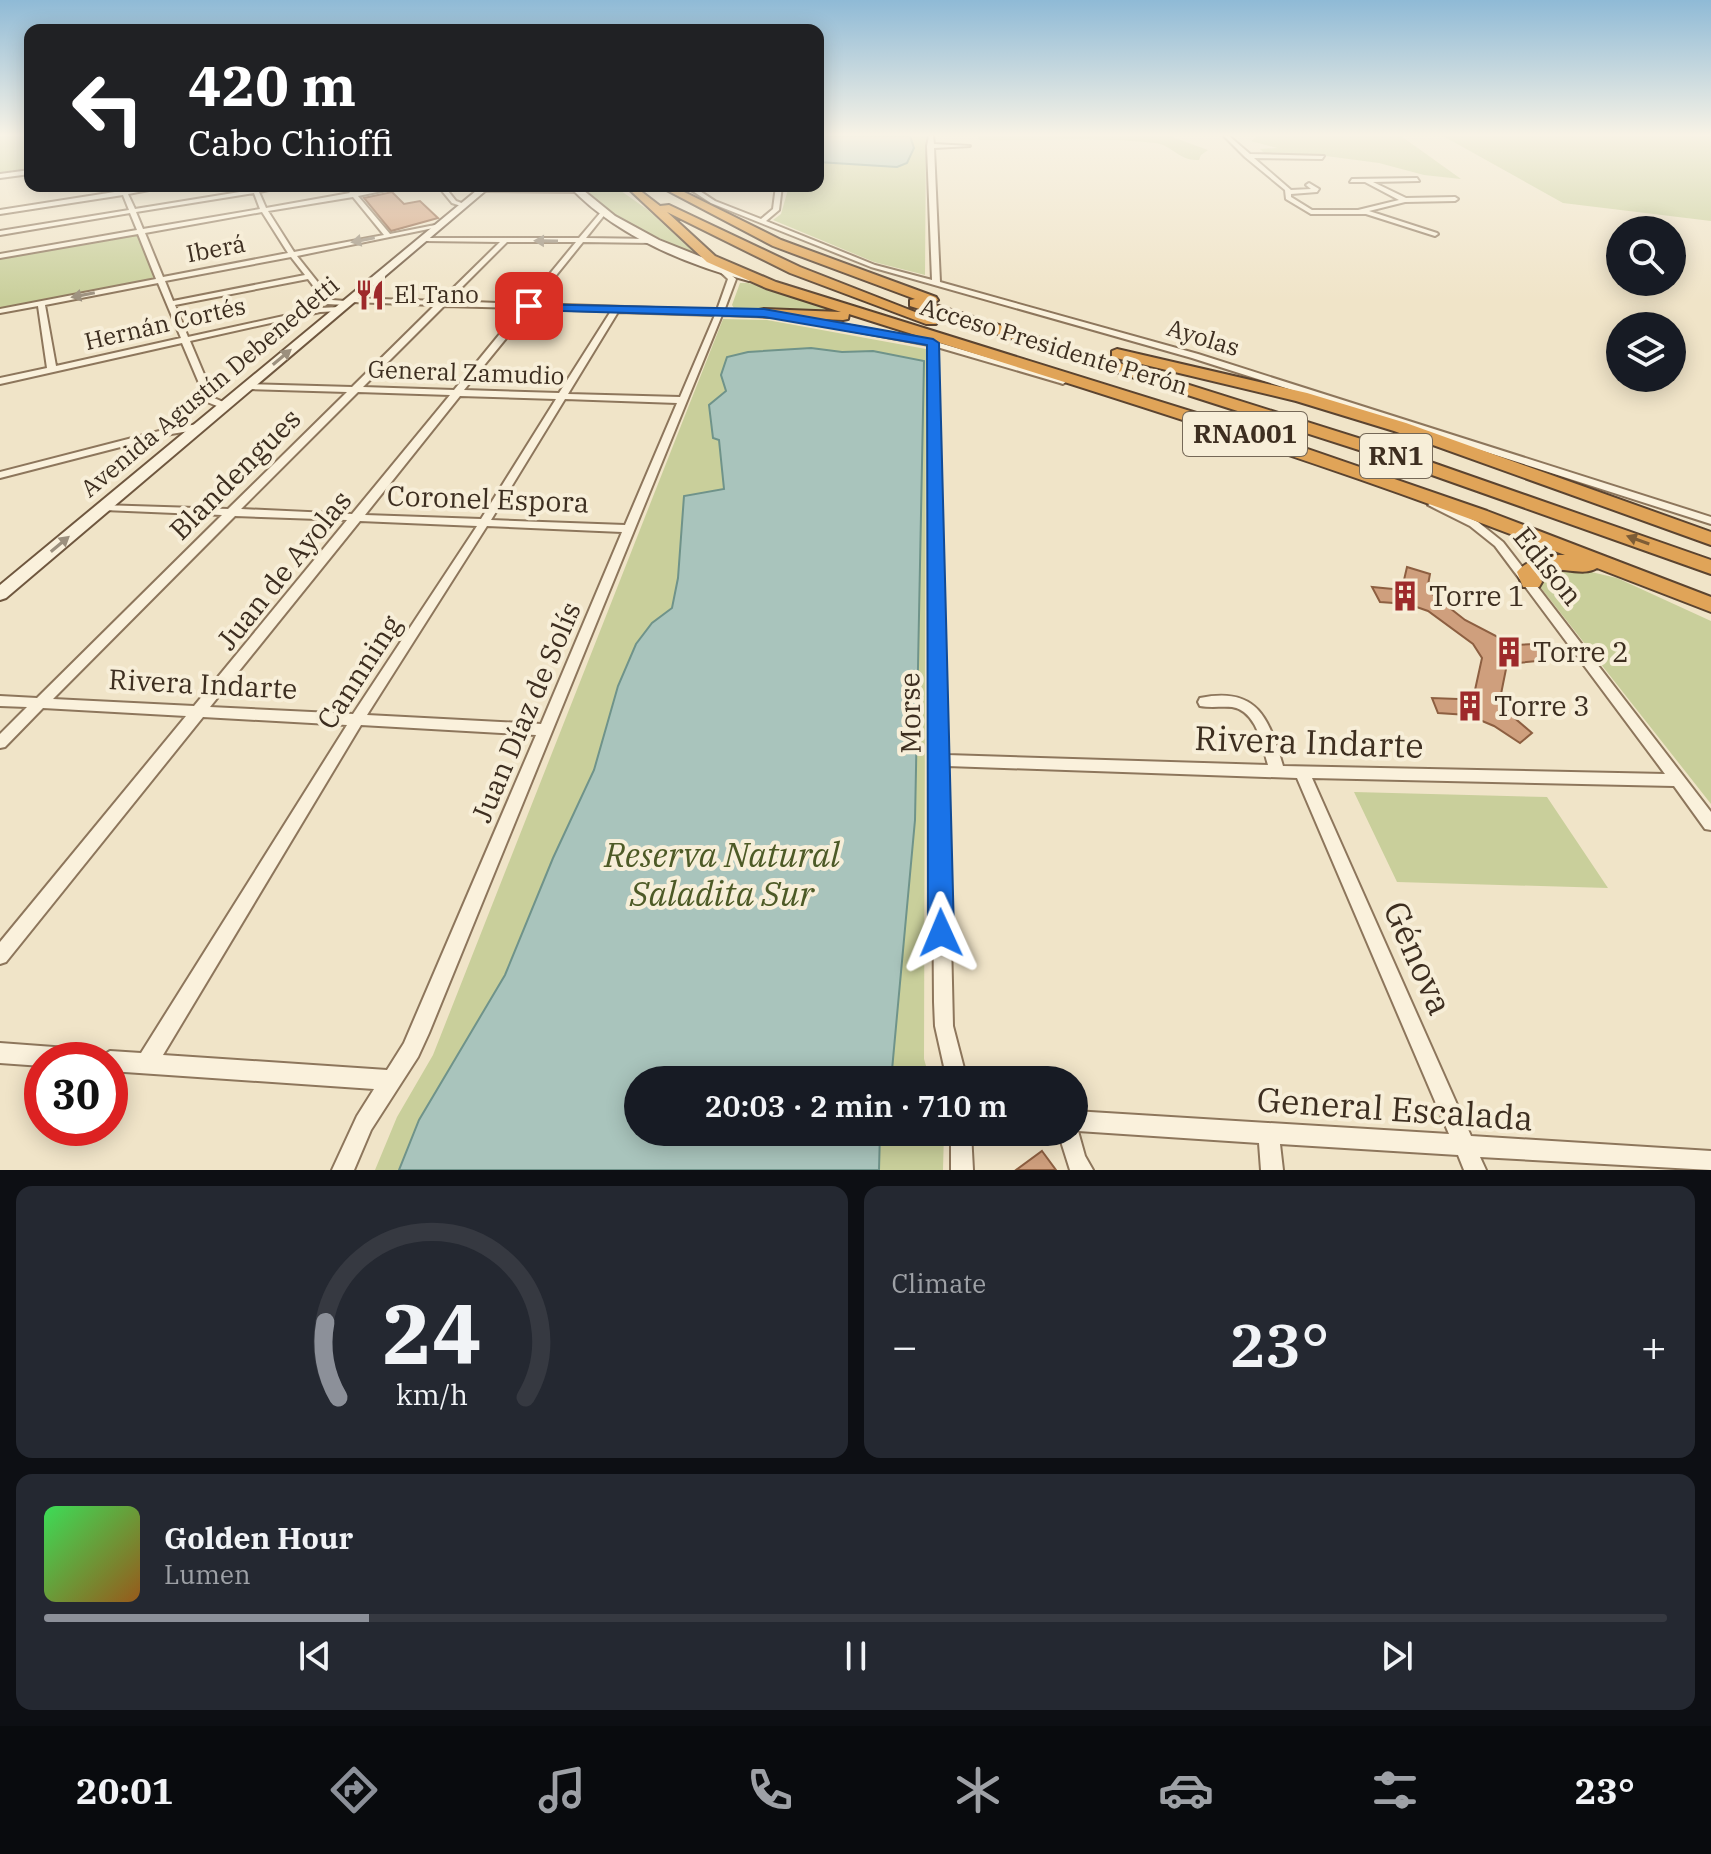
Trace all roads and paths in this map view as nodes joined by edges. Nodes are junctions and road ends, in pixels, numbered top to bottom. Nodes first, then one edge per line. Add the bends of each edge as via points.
1 (932, 191) edge
2 (1309, 191) edge
3 (1386, 191) edge
4 (107, 192) edge
5 (124, 192) edge
6 (233, 192) edge
7 (255, 192) edge
8 (350, 192) edge
9 (369, 192) edge
10 (446, 192) edge
11 (480, 192) edge
12 (579, 192) edge
13 (644, 192) edge
14 (648, 192) edge
15 (650, 192) edge
16 (676, 192) edge
17 (697, 192) edge
18 (778, 192) edge
19 (1289, 192) joint
20 (352, 195) junction
21 (1455, 199) dead end
22 (1405, 200) junction
23 (464, 205) junction
24 (132, 211) junction
25 (262, 211) junction
26 (1360, 211) junction
27 (0, 212) edge
28 (1311, 212) junction
29 (603, 213) junction
30 (763, 220) junction
31 (1314, 221) dead end
32 (440, 226) junction
33 (141, 232) junction
34 (0, 233) edge
35 (1435, 234) dead end
36 (388, 235) junction
37 (425, 239) junction
38 (505, 240) junction
39 (652, 241) junction
40 (581, 242) junction
41 (293, 253) junction
42 (0, 256) edge
43 (721, 269) junction
44 (310, 276) junction
45 (160, 280) junction
46 (936, 284) junction
47 (771, 285) junction
48 (41, 303) junction
49 (440, 303) junction
50 (170, 304) junction
51 (342, 304) junction
52 (529, 306) junction
53 (616, 309) junction
54 (0, 311) edge
55 (720, 312) junction
56 (764, 313) junction
57 (884, 321) junction
58 (185, 340) junction
59 (933, 343) junction
60 (52, 370) junction
61 (0, 381) edge
62 (248, 386) junction
63 (354, 389) junction
64 (458, 393) junction
65 (1309, 396) junction
66 (562, 397) junction
67 (683, 400) junction
68 (225, 406) junction
69 (199, 427) junction
70 (0, 475) edge
71 (104, 507) junction
72 (231, 513) junction
73 (358, 518) junction
74 (1711, 521) edge
75 (484, 523) junction
76 (630, 529) junction
77 (1711, 539) edge
78 (1711, 567) edge
79 (1642, 577) junction
80 (1531, 582) junction
81 (1711, 589) edge
82 (0, 594) edge
83 (1711, 605) edge
84 (0, 701) edge
85 (1205, 702) dead end
86 (40, 703) junction
87 (201, 709) junction
88 (358, 718) junction
89 (547, 730) junction
90 (0, 743) edge
91 (939, 760) junction
92 (1277, 771) junction
93 (1302, 772) junction
94 (1677, 780) junction
95 (1711, 824) edge
96 (0, 956) edge
97 (0, 1053) edge
98 (24, 1055) edge
99 (128, 1062) edge
100 (146, 1064) junction
101 (954, 1066) edge
102 (389, 1080) junction
103 (1088, 1122) edge
104 (1269, 1133) junction
105 (1466, 1145) junction
106 (961, 1146) edge
107 (1072, 1146) edge
108 (1711, 1161) edge
109 (343, 1170) edge
110 (962, 1170) edge
111 (1082, 1170) edge
112 (1272, 1170) edge
113 (1475, 1170) edge

1 - 46 street
2 - 19 street
3 - 22 street
4 - 27 street
5 - 24 street
6 - 24 street
7 - 25 street
8 - 20 street
9 - 20 street
10 - 23 street
11 - 23 main road, Avenida Agustín Debenedetti
12 - 29 main road, Acceso Presidente Perón / RNA001
13 - 47 highway via 711,259
14 - 81 highway, RN1 via 756,253 893,307 1351,457
78 -> 15 highway, RN1 via 1390,454 896,297
16 - 65 highway, Acceso Presidente Perón / RNA001 via 777,243 910,294 1071,342
17 - 30 street, Ayolas
18 - 30 street via 776,210
19 - 28 street via 1288,198
20 - 25 street
20 - 36 street
21 - 22 street
22 - 26 street
23 - 32 main road, Avenida Agustín Debenedetti
24 - 33 street
24 - 34 street
25 - 33 street
25 - 41 street
26 - 28 street
26 - 35 street
28 - 31 street
29 - 39 main road, Acceso Presidente Perón / RNA001
29 - 40 street, Juan de Ayolas
30 - 46 street, Ayolas via 873,266
32 - 36 street, Iberá
32 - 37 main road, Avenida Agustín Debenedetti
33 - 42 street
33 - 45 street
36 -> 41 street, Iberá
37 - 38 street
37 - 51 main road, Avenida Agustín Debenedetti
40 -> 38 street
38 - 49 street, Blandengues
39 - 40 street
39 - 43 main road, Acceso Presidente Perón / RNA001
40 - 52 street, Juan de Ayolas
41 - 44 street
41 - 45 street, Iberá
43 - 47 main road, Acceso Presidente Perón / RNA001
43 - 55 street, Juan Díaz de Solís via 732,282
44 - 50 street
44 - 51 street
45 -> 48 street, Iberá
45 - 50 street
46 - 65 street, Ayolas via 1114,331
47 - 57 highway, Acceso Presidente Perón / RNA001
48 - 54 street, Iberá
48 - 60 street
49 - 51 street, Hernán Cortés
49 - 52 street, Hernán Cortés
49 - 63 street, Blandengues
50 - 58 street
51 - 58 street, Hernán Cortés
62 -> 51 main road, Avenida Agustín Debenedetti
52 - 53 street, Hernán Cortés
52 - 64 street, Juan de Ayolas
53 - 55 street, Hernán Cortés
53 - 66 street, Cannning
55 - 56 street, Hernán Cortés
55 - 67 street, Juan Díaz de Solís
56 - 57 highway
56 - 59 street, Hernán Cortés
57 - 79 highway, Acceso Presidente Perón / RNA001 via 1258,438
58 - 60 street, Hernán Cortés
58 - 68 street via 210,400
59 - 80 street, Edison via 1231,433 1442,508 1488,534
59 - 91 street, Morse
60 - 61 street, Hernán Cortés
62 - 63 street, General Zamudio
62 - 68 main road, Avenida Agustín Debenedetti
63 - 64 street, General Zamudio
63 - 72 street, Blandengues
64 - 66 street, General Zamudio
64 - 73 street, Juan de Ayolas
65 - 74 street, Ayolas
65 - 77 highway, Acceso Presidente Perón
66 - 67 street, General Zamudio
66 - 75 street, Cannning
67 - 76 street, Juan Díaz de Solís
68 - 69 main road, Avenida Agustín Debenedetti
69 - 70 street
69 - 71 main road, Avenida Agustín Debenedetti
71 - 72 street, Coronel Espora
82 -> 71 main road, Avenida Agustín Debenedetti
72 - 73 street, Coronel Espora
72 - 86 street, Blandengues
73 - 75 street, Coronel Espora
73 - 87 street, Juan de Ayolas
75 - 76 street, Coronel Espora
75 - 88 street, Cannning
76 - 89 street, Juan Díaz de Solís
79 - 80 highway via 1549,562 1528,572
79 - 83 highway, Acceso Presidente Perón / RNA001
80 - 94 street, Edison
84 - 86 street, Rivera Indarte
85 - 92 street via 1247,707 1259,720
86 - 87 street, Rivera Indarte
86 - 90 street, Blandengues
87 - 88 street, Rivera Indarte
87 - 96 street, Juan de Ayolas
88 - 89 street, Rivera Indarte
88 - 100 street, Cannning
89 - 102 street, Juan Díaz de Solís via 411,1050
91 - 92 street, Rivera Indarte
91 - 101 street, Morse via 944,1026
92 - 93 street, Rivera Indarte
93 - 94 street, Rivera Indarte
93 - 105 street, Génova
94 - 95 street, Edison
97 - 98 street
99 - 100 street
100 - 102 street
102 - 109 street, Juan Díaz de Solís
103 - 104 street, General Escalada
104 - 105 street, General Escalada
104 - 112 street
105 - 108 street, General Escalada
105 - 113 street, Génova
106 - 110 street
107 - 111 street

